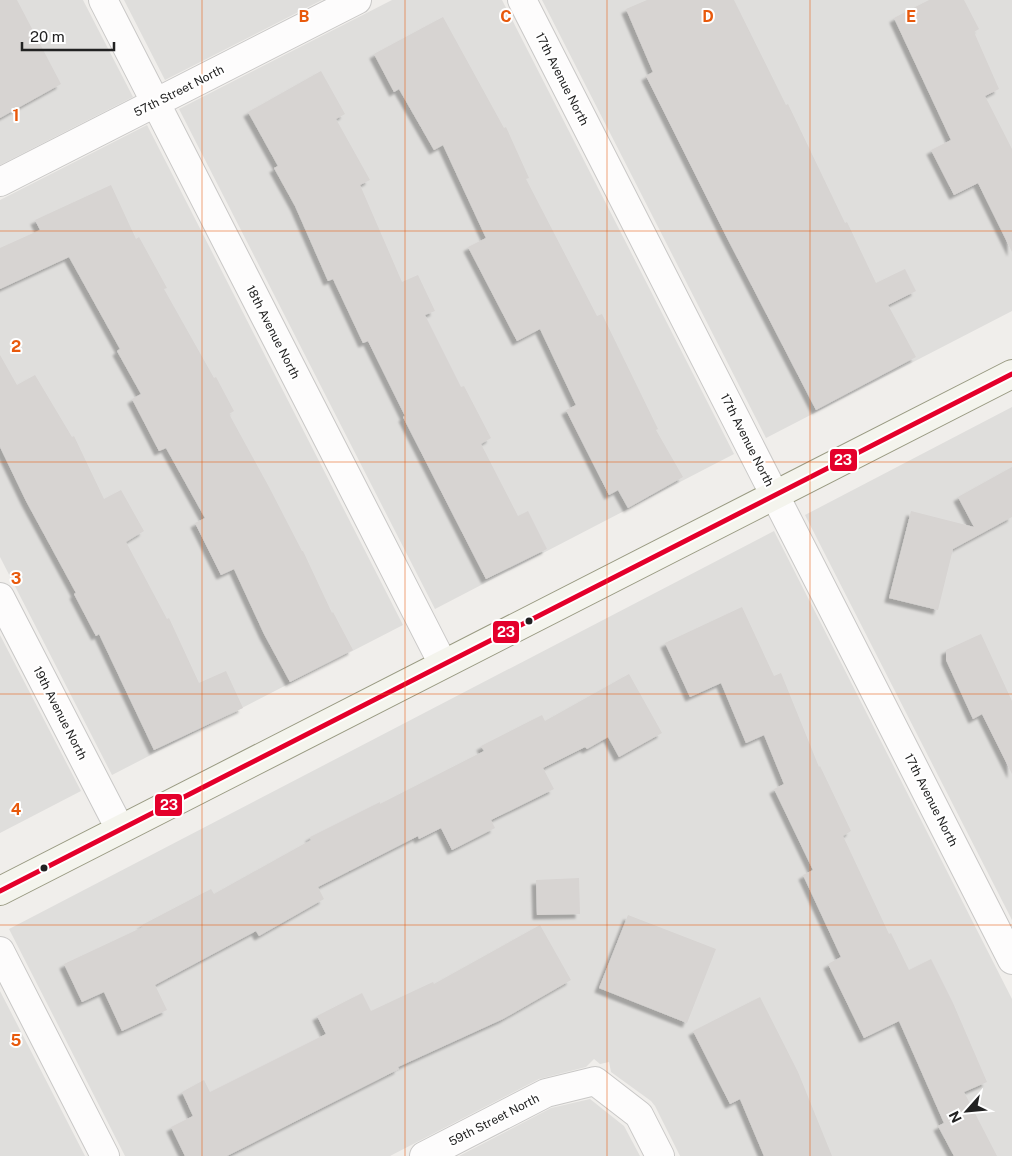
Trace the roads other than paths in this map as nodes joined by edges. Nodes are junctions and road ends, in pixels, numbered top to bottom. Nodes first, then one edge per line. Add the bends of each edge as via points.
1 (103, 0) edge
2 (357, 0) edge
3 (522, 0) edge
4 (156, 103) junction
5 (0, 182) edge
6 (1012, 374) edge
7 (775, 495) junction
8 (0, 597) edge
9 (443, 664) junction
10 (120, 830) junction
11 (0, 891) edge
12 (0, 951) edge
13 (1012, 960) edge
14 (105, 1156) edge
15 (424, 1156) edge
16 (660, 1156) edge

1 - 4 street, 18th Avenue North
2 - 4 street, 57th Street North
3 - 7 street, 17th Avenue North
4 - 5 street, 57th Street North
4 - 9 street, 18th Avenue North
6 - 7 street
7 - 9 street
7 - 13 street, 17th Avenue North
8 - 10 street, 19th Avenue North
9 - 10 street
10 - 11 street
12 - 14 street
15 - 16 street, 59th Street North via 546,1093 595,1081 639,1115

